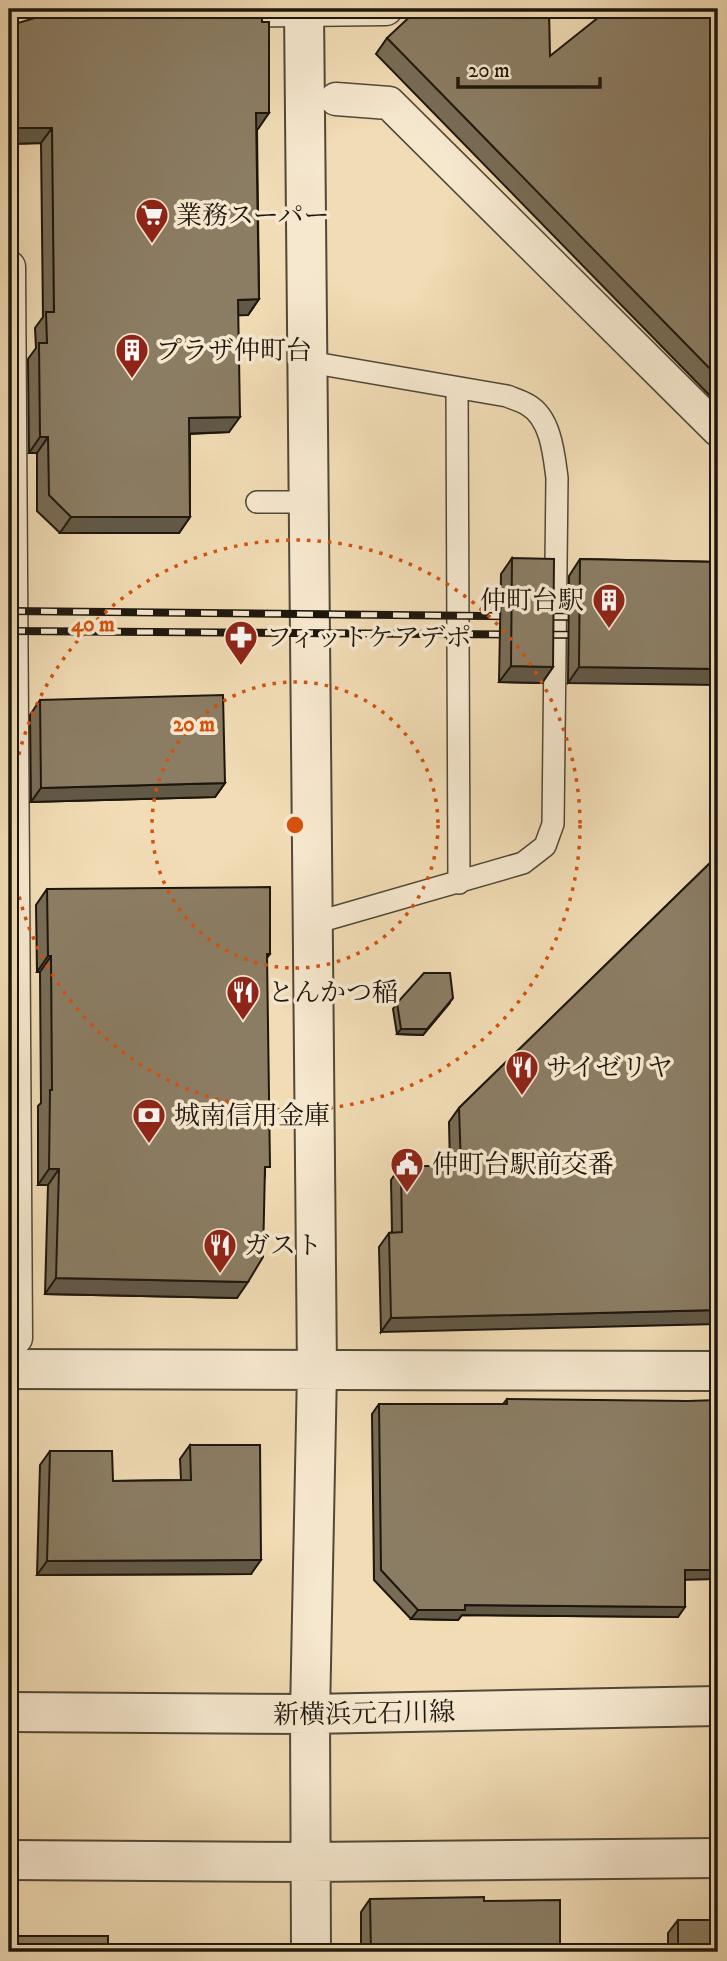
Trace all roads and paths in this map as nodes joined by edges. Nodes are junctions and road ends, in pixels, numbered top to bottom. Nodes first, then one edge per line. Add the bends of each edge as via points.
1 (304, 9) edge
2 (386, 9) edge
3 (9, 21) edge
4 (336, 99) dead end
5 (9, 267) edge
6 (309, 362) junction
7 (457, 388) junction
8 (718, 430) edge
9 (257, 502) dead end
10 (310, 502) junction
11 (459, 883) junction
12 (311, 924) junction
13 (13, 1354) edge
14 (317, 1371) junction
15 (718, 1371) edge
16 (718, 1706) edge
17 (9, 1712) edge
18 (310, 1714) junction
19 (718, 1858) edge
20 (9, 1860) edge
21 (310, 1862) junction
22 (311, 1952) edge

1 - 2 street
1 - 3 street via 30,13
1 - 6 street
4 - 8 street via 389,103
5 - 13 street
6 - 7 lane
6 - 10 street
7 - 11 lane
7 - 11 lane via 507,396 531,406 544,423 557,478 554,824 545,846 523,863
9 - 10 lane
10 - 12 street
11 - 12 lane
12 - 14 street
13 - 14 street
14 - 15 street
14 - 18 street
16 - 18 street, 新横浜元石川線
17 - 18 street, 新横浜元石川線
18 - 21 street
19 - 21 street
20 - 21 street
21 - 22 street

